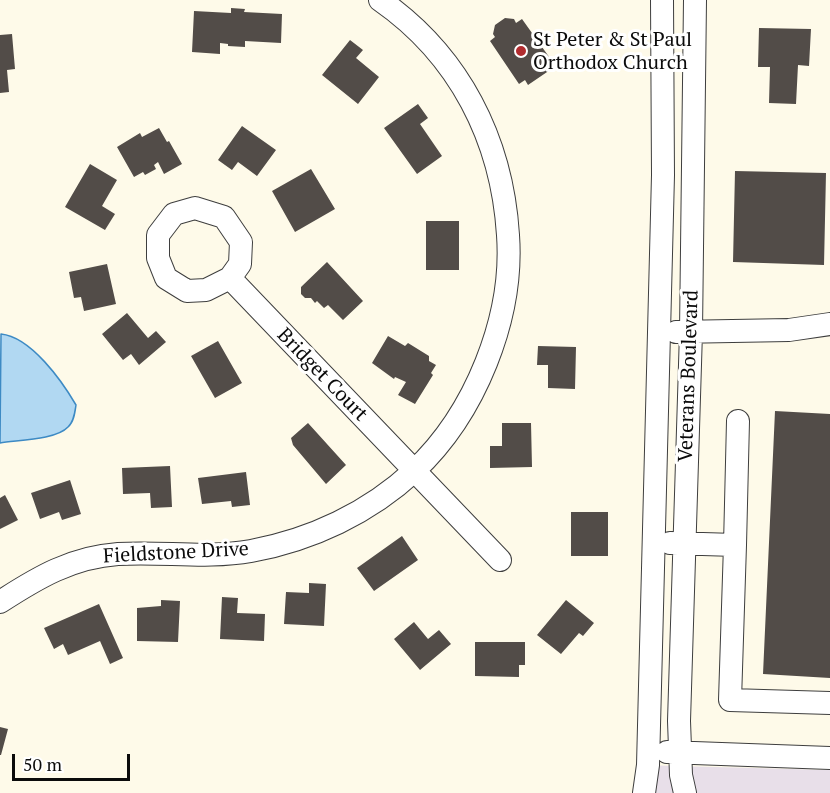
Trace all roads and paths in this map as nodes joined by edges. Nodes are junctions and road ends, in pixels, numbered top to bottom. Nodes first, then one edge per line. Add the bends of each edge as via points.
1 (380, 0) edge
2 (662, 0) edge
3 (694, 0) edge
4 (230, 278) dead end
5 (830, 324) edge
6 (659, 331) junction
7 (691, 332) junction
8 (738, 421) dead end
9 (414, 471) junction
10 (653, 543) junction
11 (684, 544) junction
12 (735, 545) junction
13 (500, 560) dead end
14 (0, 602) edge
15 (830, 703) edge
16 (648, 751) junction
17 (680, 752) junction
18 (830, 758) edge
19 (644, 793) edge
20 (685, 793) edge

1 - 9 street, Fieldstone Drive via 429,40 466,92 491,144 507,212 509,266 495,341 474,390 446,435
2 - 6 street, Veterans Boulevard
3 - 7 street, Veterans Boulevard
4 - 9 street, Bridget Court
5 - 7 street via 789,330
6 - 7 street
6 - 10 street, Veterans Boulevard
7 - 11 street, Veterans Boulevard
8 - 12 street
9 - 13 street
9 - 14 street, Fieldstone Drive via 352,516 303,538 224,554 100,556 55,569
10 - 11 street
10 - 16 street, Veterans Boulevard
11 - 12 street
11 - 17 street, Veterans Boulevard
12 - 15 street via 730,700
16 - 17 street
16 - 19 street, Veterans Boulevard
17 - 18 street
17 - 20 street, Veterans Boulevard

